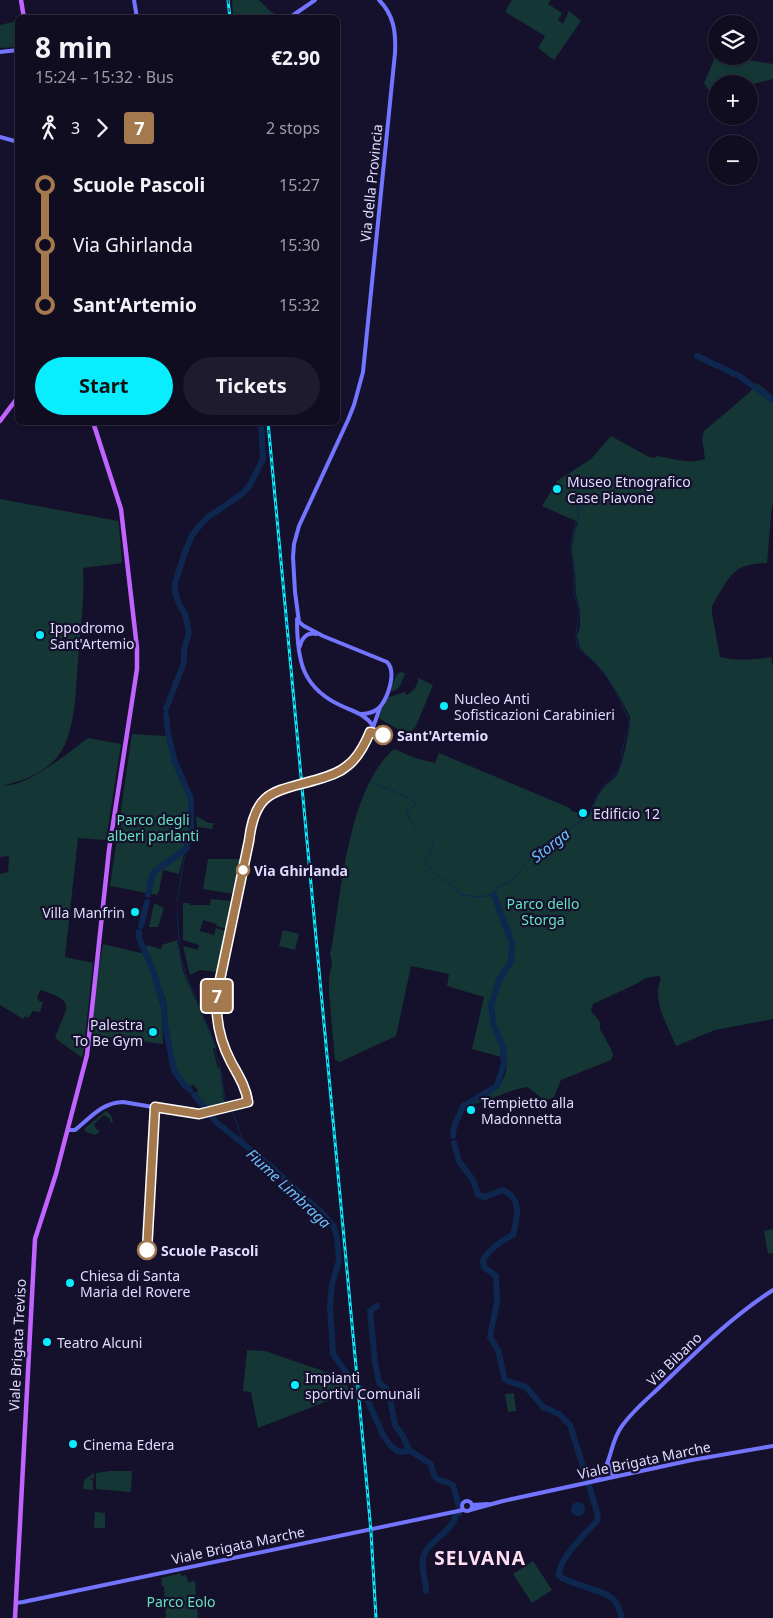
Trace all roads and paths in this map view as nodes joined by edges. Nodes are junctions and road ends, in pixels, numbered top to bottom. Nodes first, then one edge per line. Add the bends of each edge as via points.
1 (21, 0) edge
2 (134, 0) edge
3 (315, 0) edge
4 (379, 0) edge
5 (24, 15) edge
6 (135, 15) edge
7 (293, 15) edge
8 (15, 50) edge
9 (0, 52) edge
10 (0, 136) edge
11 (15, 141) edge
12 (15, 401) edge
13 (0, 421) edge
14 (94, 425) edge
15 (297, 609) junction
16 (323, 636) junction
17 (300, 653) junction
18 (380, 706) junction
19 (361, 714) junction
20 (373, 726) junction
21 (306, 782) dead end
22 (298, 785) dead end
23 (70, 1123) junction
24 (80, 1126) junction
25 (68, 1130) junction
26 (773, 1290) edge
27 (773, 1446) edge
28 (610, 1459) junction
29 (609, 1467) junction
30 (603, 1473) junction
31 (618, 1476) junction
32 (605, 1479) junction
33 (596, 1481) junction
34 (471, 1508) junction
35 (461, 1509) junction
36 (16, 1594) junction
37 (16, 1602) junction
38 (23, 1602) junction
39 (15, 1618) edge

1 - 5 main road
2 - 6 street
3 - 7 street
4 - 15 street, Via della Provincia via 394,25 395,53 363,372 348,420 296,535 293,557
8 - 9 street
10 - 11 street
12 - 13 main road
14 - 23 main road, Viale Brigata Treviso via 121,509 137,662 109,850 88,1050
15 - 16 street via 299,622
15 - 17 street, Via della Provincia
16 - 17 street via 306,635
16 - 18 street via 390,665 393,676
17 - 19 street, Via della Provincia via 304,672 315,690 332,702
18 - 19 street
18 - 20 street
19 - 20 street
20 - 21 street via 361,751 349,765
22 - 24 street via 276,792 261,803 252,820 217,1001 221,1039 249,1101 195,1114 116,1102 101,1108
23 - 24 street
23 - 25 main road, Viale Brigata Treviso
24 - 25 street
25 - 36 main road, Viale Brigata Treviso via 35,1239
26 - 28 street, Via Bibano via 727,1324 630,1416 616,1436
27 - 31 street, Viale Brigata Marche
28 - 29 street, Via Bibano
28 - 30 street, Via Bibano
29 - 31 street via 610,1472
29 - 32 street, Via Bibano
30 - 32 street
30 - 33 street, Via Bibano
31 - 32 street, Viale Brigata Marche
32 - 33 street, Viale Brigata Marche
33 - 34 street, Viale Brigata Marche
34 - 35 street
34 - 35 street via 470,1502 465,1501
35 - 38 street, Viale Brigata Marche
36 - 37 main road, Viale Brigata Treviso
36 - 38 street
37 - 38 street, Viale Brigata Marche
37 - 39 main road, Viale Brigata Treviso

